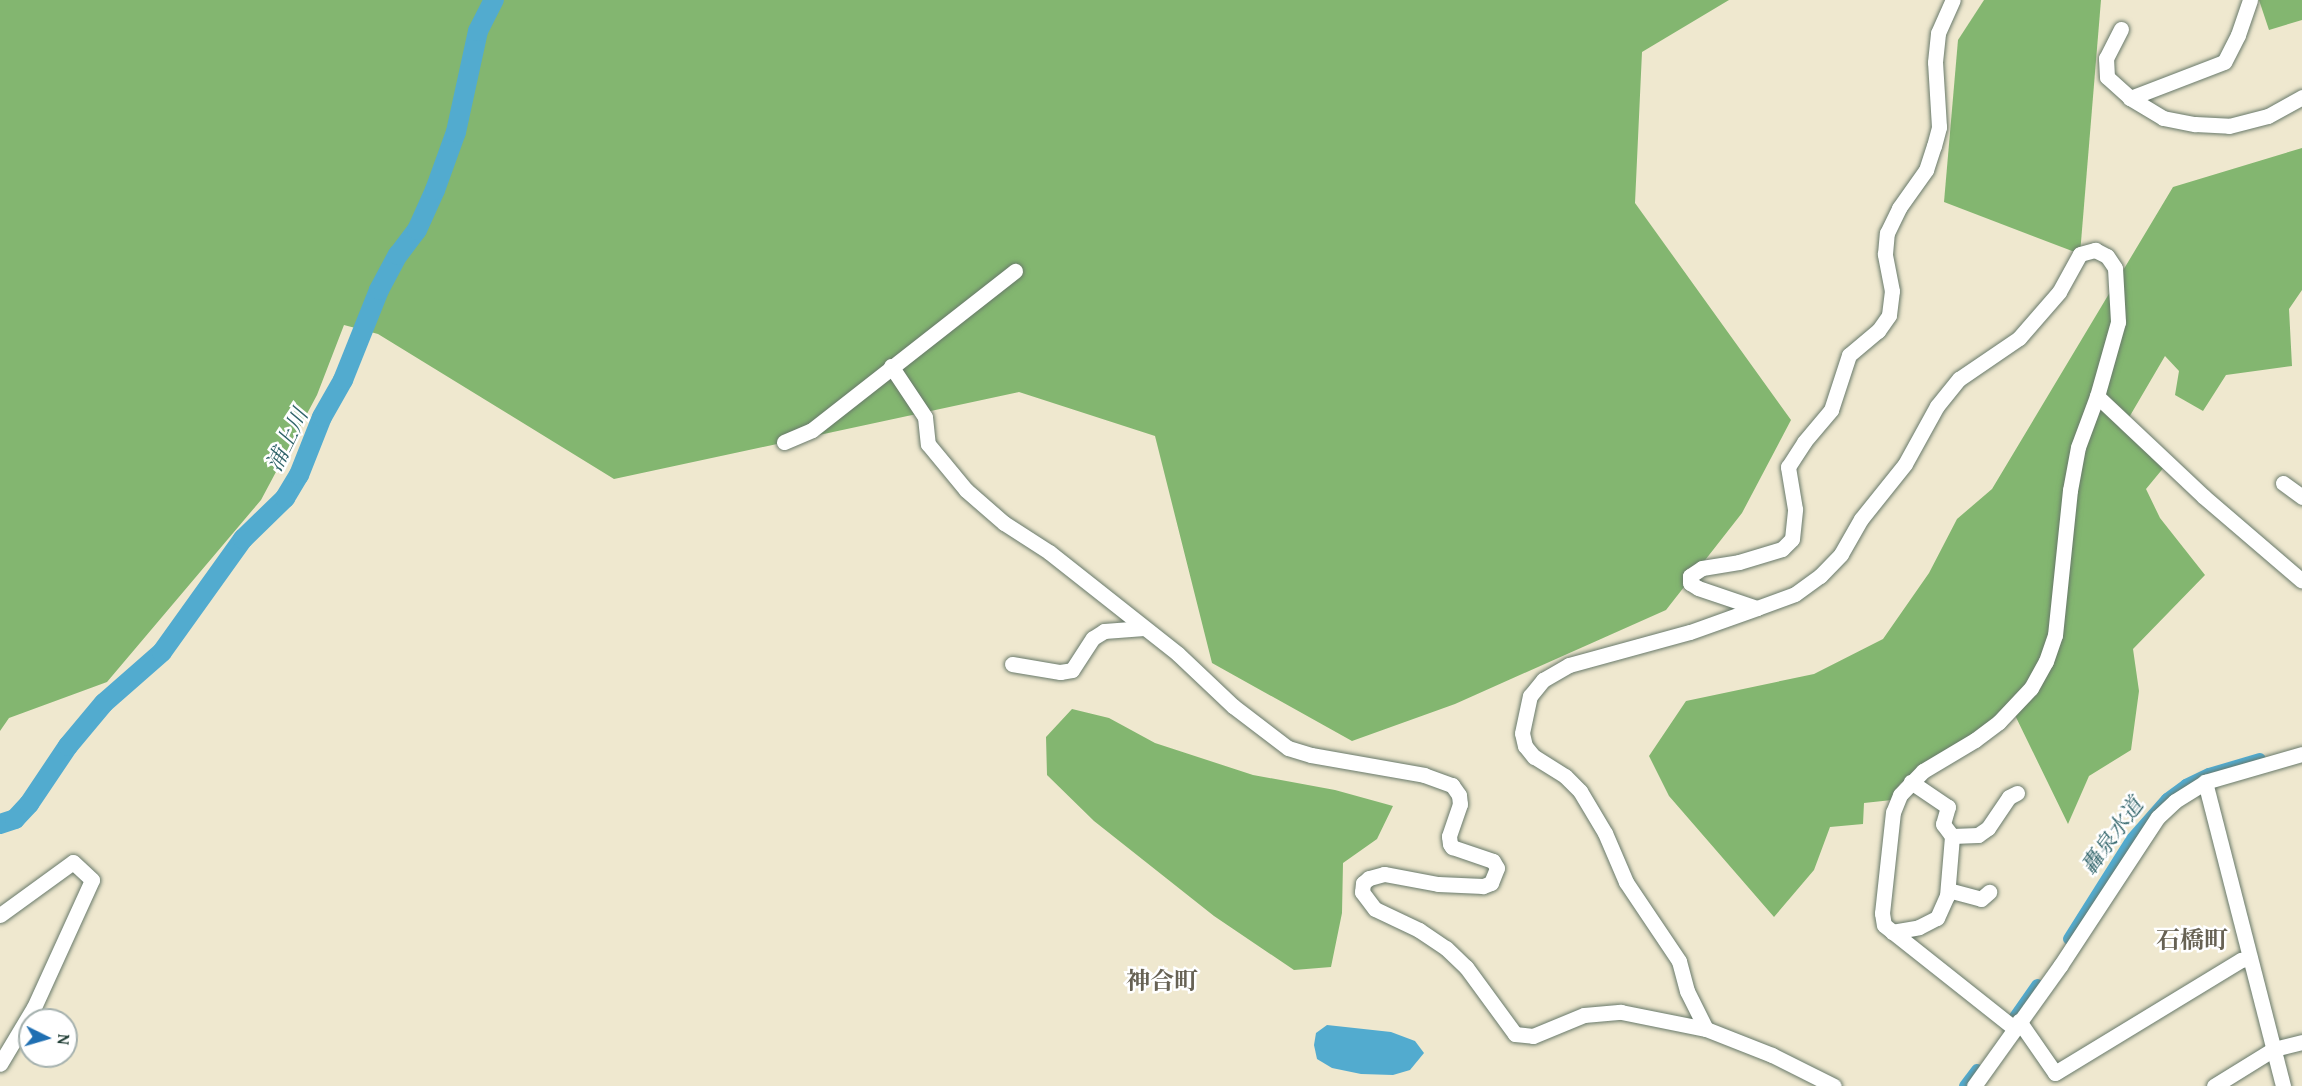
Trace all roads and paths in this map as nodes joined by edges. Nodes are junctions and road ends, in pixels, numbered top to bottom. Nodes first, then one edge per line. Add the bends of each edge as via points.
1 (1953, 0) edge
2 (2250, 0) edge
3 (2121, 29) dead end
4 (2302, 97) edge
5 (2130, 98) junction
6 (1015, 271) dead end
7 (891, 366) junction
8 (2097, 396) junction
9 (784, 442) dead end
10 (2283, 483) dead end
11 (2302, 497) edge
12 (2302, 581) edge
13 (1757, 608) junction
14 (1144, 628) junction
15 (1012, 664) dead end
16 (2302, 754) edge
17 (1911, 782) junction
18 (2205, 782) junction
19 (2016, 793) dead end
20 (1952, 836) junction
21 (1948, 890) junction
22 (1989, 892) dead end
23 (0, 915) edge
24 (1892, 932) junction
25 (2250, 958) junction
26 (2017, 1024) junction
27 (1706, 1029) junction
28 (2302, 1042) edge
29 (2274, 1049) junction
30 (0, 1064) edge
31 (1834, 1086) edge
32 (1974, 1086) edge
33 (2214, 1086) edge
34 (2283, 1086) edge

1 - 13 street via 1938,33 1935,62 1939,127 1934,146 1926,170 1887,233 1885,254 1892,291 1889,315 1849,355 1832,410 1788,467 1795,509 1792,539 1782,549 1702,568 1690,576 1690,583 1698,588
2 - 5 street via 2224,62
3 - 5 street via 2106,58 2107,77
4 - 5 street via 2268,116 2229,126 2163,118
6 - 7 street
7 - 9 street via 812,430
7 - 14 street via 925,417 928,444 960,484 1004,523 1049,552
8 - 12 street via 2203,496
8 - 13 street via 2118,322 2115,268 2107,256 2095,250 2080,254 2059,292 2019,338 1959,379 1937,406 1905,465 1861,519 1841,554 1795,594
8 - 17 street via 2078,447 2055,634 2046,662 2031,688 1999,722
10 - 11 street
13 - 27 street via 1690,632 1569,665 1543,680 1530,696 1522,733 1525,746 1534,757 1580,790 1605,833 1626,882 1679,961 1687,991
14 - 15 street via 1104,631 1093,638 1072,670 1060,672
14 - 27 street via 1288,748 1424,775 1452,785 1460,804 1450,844 1493,861 1497,868 1491,883 1438,884 1384,874 1369,878 1363,883 1362,892 1375,909 1446,948 1466,967 1515,1034 1533,1036 1584,1015 1622,1012
16 - 18 street
17 - 20 street via 1948,807 1943,824
17 - 24 street via 1893,812 1882,913 1884,925
18 - 25 street
18 - 26 street via 2175,801 2144,835 2060,966
19 - 20 street via 2008,797 1988,828 1978,835
20 - 21 street
21 - 22 street via 1981,899
21 - 24 street via 1937,918
23 - 30 street via 73,862 92,880 34,1006
24 - 26 street
25 - 26 street via 2055,1073
25 - 29 street
26 - 32 street
27 - 31 street via 1772,1055
28 - 29 street
29 - 33 street
29 - 34 street

